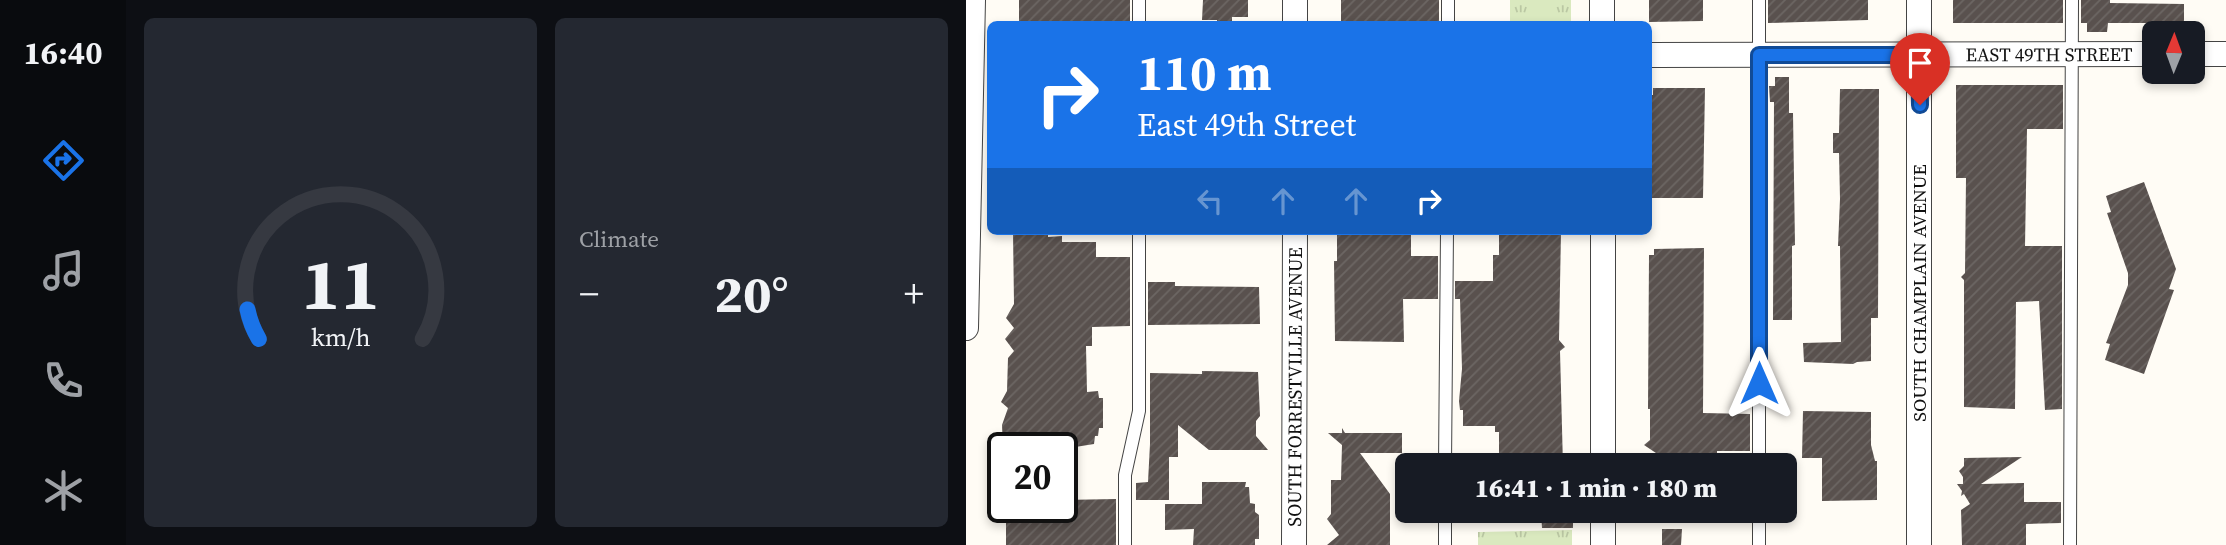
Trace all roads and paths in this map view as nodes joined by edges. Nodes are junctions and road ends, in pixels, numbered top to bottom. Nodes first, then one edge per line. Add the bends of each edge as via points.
1 (973, 0) edge
2 (1139, 0) edge
3 (1295, 0) edge
4 (1448, 0) edge
5 (1602, 0) edge
6 (1759, 0) edge
7 (1919, 0) edge
8 (2072, 0) edge
9 (1139, 21) edge
10 (1295, 21) edge
11 (1448, 21) edge
12 (1602, 21) edge
13 (2142, 54) edge
14 (2205, 54) edge
15 (2226, 54) edge
16 (1652, 55) edge
17 (1759, 55) junction
18 (1919, 55) junction
19 (2072, 55) junction
20 (976, 57) edge
21 (1139, 235) edge
22 (1295, 235) edge
23 (1447, 235) edge
24 (1603, 235) edge
25 (966, 328) edge
26 (1445, 453) edge
27 (1603, 453) edge
28 (1759, 453) edge
29 (1445, 523) edge
30 (1603, 523) edge
31 (1759, 523) edge
32 (1125, 545) edge
33 (1294, 545) edge
34 (1445, 545) edge
35 (1603, 545) edge
36 (1759, 545) edge
37 (1919, 545) edge
38 (2070, 545) edge

1 - 20 street
2 - 9 lane
3 - 10 street
4 - 11 lane
5 - 12 street
6 - 17 lane
7 - 18 street, SOUTH CHAMPLAIN AVENUE
8 - 19 lane
13 - 19 street, EAST 49TH STREET
14 - 15 street
16 - 17 street, EAST 49TH STREET
17 - 18 street, EAST 49TH STREET
17 - 28 lane
18 - 19 street, EAST 49TH STREET
18 - 37 street, SOUTH CHAMPLAIN AVENUE
19 - 38 lane
20 - 25 street
21 - 32 lane via 1139,411 1125,475
22 - 33 street, SOUTH FORRESTVILLE AVENUE
23 - 26 lane
24 - 27 street
29 - 34 lane
30 - 35 street
31 - 36 lane

